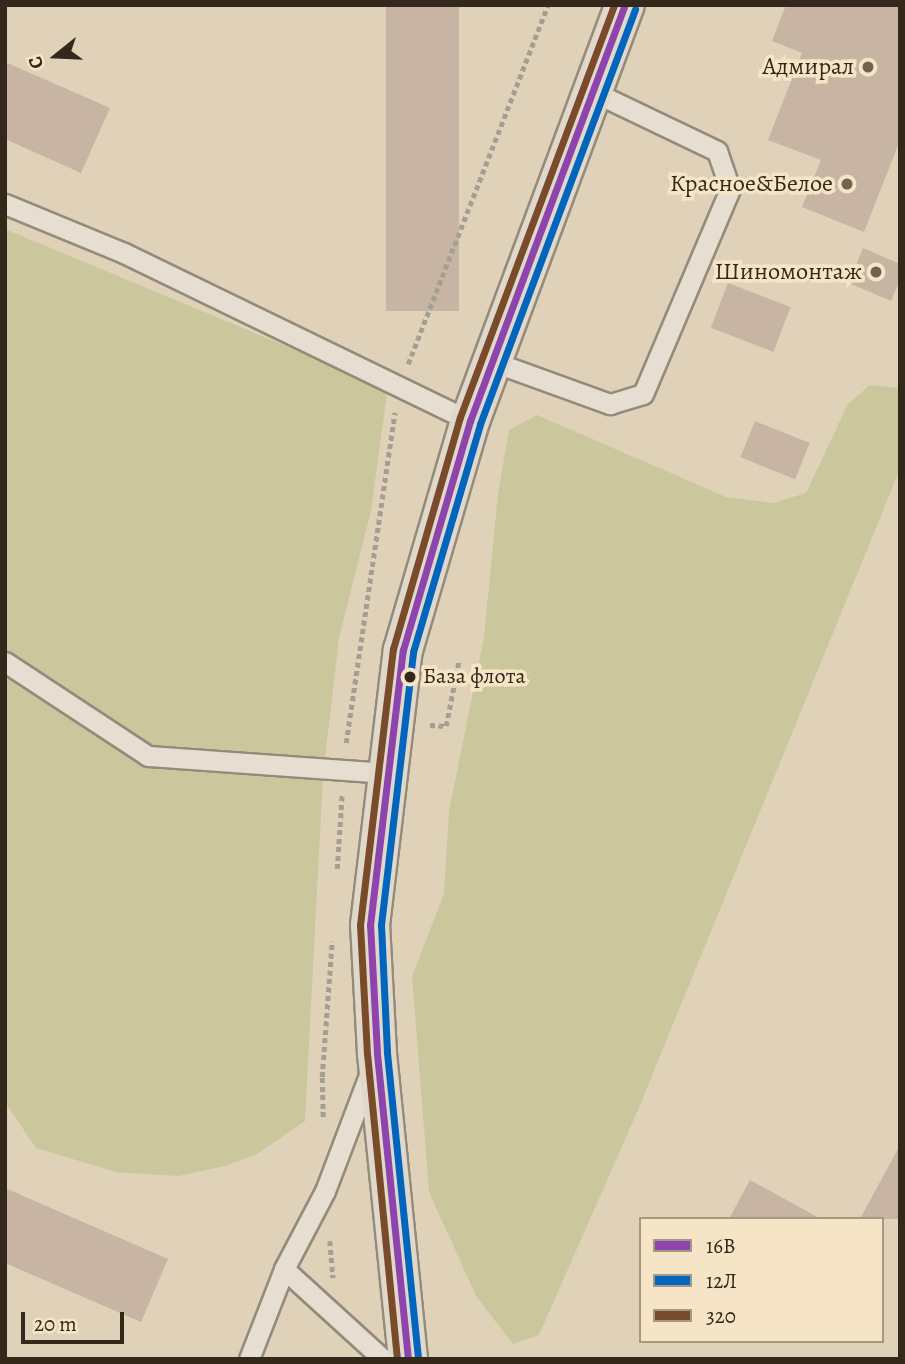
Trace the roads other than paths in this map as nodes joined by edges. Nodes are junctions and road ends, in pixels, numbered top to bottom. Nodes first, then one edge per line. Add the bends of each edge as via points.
1 (625, 5) edge
2 (592, 91) junction
3 (5, 204) edge
4 (491, 361) junction
5 (470, 421) junction
6 (5, 662) edge
7 (387, 773) junction
8 (377, 1053) junction
9 (284, 1269) junction
10 (248, 1359) edge
11 (383, 1359) edge
12 (408, 1359) edge

1 - 2 main road
2 - 4 main road
2 - 4 lane via 717,151 730,189 643,394 610,404
3 - 5 lane via 124,253
4 - 5 main road
5 - 7 main road via 402,650
6 - 7 lane via 148,756
7 - 8 main road via 370,925
8 - 9 lane via 325,1191
8 - 12 main road
9 - 10 lane
9 - 11 lane

